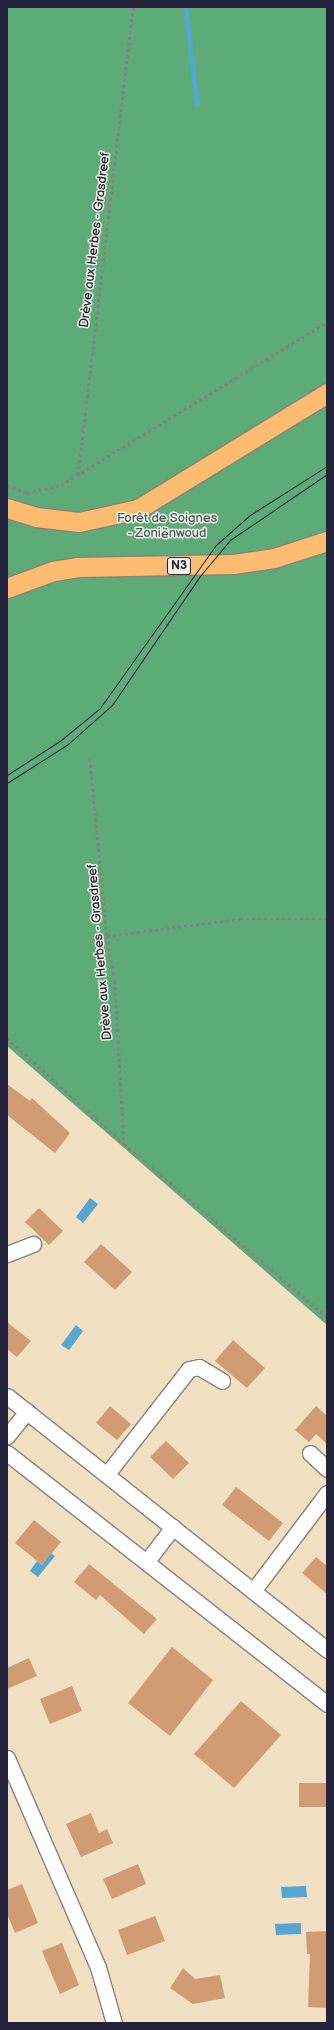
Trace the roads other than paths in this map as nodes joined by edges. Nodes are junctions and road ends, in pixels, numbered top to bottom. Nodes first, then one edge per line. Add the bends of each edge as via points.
1 (327, 393) edge
2 (7, 508) edge
3 (327, 541) edge
4 (7, 588) edge
5 (33, 1244) dead end
6 (7, 1254) edge
7 (222, 1381) dead end
8 (7, 1396) edge
9 (27, 1410) junction
10 (7, 1436) edge
11 (7, 1453) edge
12 (310, 1453) dead end
13 (327, 1469) edge
14 (107, 1474) junction
15 (327, 1493) edge
16 (173, 1527) junction
17 (147, 1561) junction
18 (253, 1591) junction
19 (327, 1650) edge
20 (327, 1704) edge
21 (7, 1758) edge
22 (114, 2023) edge

1 - 2 main road via 157,499 126,513 79,522 36,517
3 - 4 main road, N3 via 274,558 233,564 104,564 53,571
5 - 6 street
7 - 14 street via 199,1367 189,1369
8 - 9 street
9 - 10 street
9 - 14 street
11 - 17 street
12 - 13 street
14 - 16 street
15 - 18 street
16 - 17 street
16 - 18 street
17 - 20 street
18 - 19 street
21 - 22 street via 98,1967

